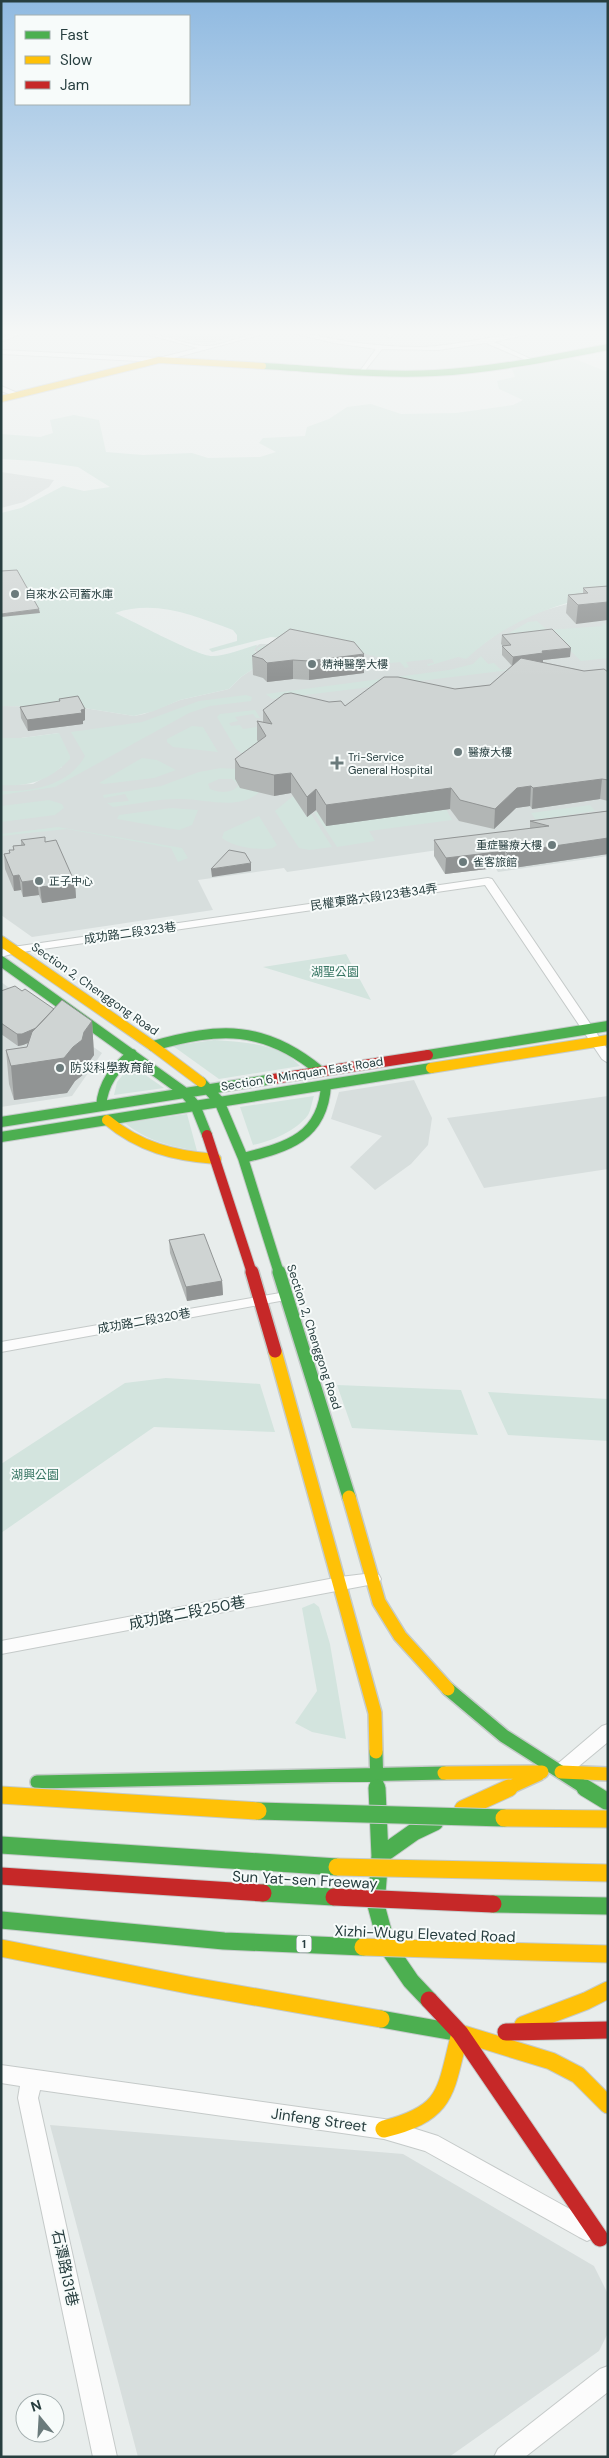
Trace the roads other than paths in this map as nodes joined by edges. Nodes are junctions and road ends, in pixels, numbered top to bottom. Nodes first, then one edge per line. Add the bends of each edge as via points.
1 (488, 881) joint
2 (260, 913) joint
3 (1, 941) edge
4 (14, 950) junction
5 (1, 954) edge
6 (1, 960) edge
7 (608, 1026) edge
8 (588, 1029) junction
9 (602, 1041) edge
10 (153, 1046) junction
11 (132, 1054) junction
12 (608, 1058) edge
13 (320, 1071) junction
14 (326, 1085) junction
15 (209, 1088) junction
16 (184, 1092) junction
17 (219, 1101) junction
18 (196, 1105) junction
19 (101, 1106) junction
20 (107, 1120) junction
21 (1, 1122) edge
22 (1, 1137) edge
23 (243, 1158) junction
24 (216, 1159) junction
25 (286, 1296) junction
26 (260, 1300) junction
27 (1, 1347) edge
28 (373, 1579) junction
29 (340, 1583) junction
30 (1, 1648) edge
31 (608, 1731) edge
32 (542, 1772) junction
33 (561, 1772) junction
34 (379, 1773) junction
35 (608, 1774) edge
36 (24, 1782) dead end
37 (1, 1794) edge
38 (608, 1802) edge
39 (608, 1819) edge
40 (1, 1844) edge
41 (380, 1856) junction
42 (608, 1873) edge
43 (1, 1876) edge
44 (608, 1906) edge
45 (1, 1920) edge
46 (1, 1948) edge
47 (608, 1954) edge
48 (608, 1990) edge
49 (608, 2030) edge
50 (506, 2032) junction
51 (460, 2033) junction
52 (1, 2074) edge
53 (32, 2078) junction
54 (608, 2105) edge
55 (384, 2130) junction
56 (604, 2243) edge
57 (608, 2377) edge
58 (105, 2457) edge
59 (506, 2457) edge

1 - 2 street, 民權東路六段123巷34弄
1 - 8 street
2 - 4 street, 成功路二段323巷
3 - 4 main road, Section 2, Chenggong Road
4 - 5 street, 成功路二段323巷
4 - 10 main road, Section 2, Chenggong Road
6 - 11 main road
7 - 8 main road, Section 6, Minquan East Road
8 - 9 street
8 - 13 main road, Section 6, Minquan East Road
9 - 12 street
9 - 14 main road, Section 6, Minquan East Road
10 - 13 main road via 180,1037 211,1033 256,1036 296,1049
10 - 15 main road, Section 2, Chenggong Road
11 - 16 main road
11 - 19 main road via 108,1078
13 - 15 main road, Section 6, Minquan East Road
14 - 17 main road, Section 6, Minquan East Road
14 - 23 main road via 326,1108 310,1130 280,1148
15 - 16 main road, Section 6, Minquan East Road
15 - 17 main road, Section 2, Chenggong Road
16 - 18 main road
16 - 19 main road, Section 6, Minquan East Road
17 - 18 main road, Section 6, Minquan East Road
17 - 23 main road, Section 2, Chenggong Road
18 - 20 main road, Section 6, Minquan East Road
18 - 24 main road
19 - 21 main road, Section 6, Minquan East Road
20 - 22 main road, Section 6, Minquan East Road
20 - 24 main road via 128,1138 159,1152
23 - 25 main road, Section 2, Chenggong Road
24 - 26 main road
25 - 26 street, 成功路二段320巷
25 - 28 main road, Section 2, Chenggong Road
26 - 27 street, 成功路二段320巷
26 - 29 main road
28 - 29 street, 成功路二段250巷
28 - 33 main road, Section 2, Chenggong Road via 379,1602 400,1636 462,1704
29 - 30 street, 成功路二段250巷
29 - 34 main road via 375,1713
31 - 33 street
32 - 33 main road
32 - 34 main road
32 - 41 main road via 414,1832
33 - 35 main road
33 - 38 main road, Section 2, Chenggong Road
34 - 36 main road
34 - 41 main road
37 - 39 main road, bridge via 62,1800 412,1817
40 - 42 main road, Sun Yat-sen Freeway, bridge via 337,1867
41 - 51 main road via 376,1905 387,1946 411,1981
43 - 44 main road, Sun Yat-sen Freeway, bridge via 334,1897
45 - 47 main road, Xizhi-Wugu Elevated Road / 1, bridge via 224,1941
46 - 51 main road via 192,1986
48 - 50 main road
49 - 50 main road
50 - 51 main road
51 - 54 main road via 551,2061 578,2075
51 - 55 main road via 440,2097 432,2112 415,2122
51 - 56 main road
52 - 53 street, Jinfeng Street
53 - 55 street, Jinfeng Street
53 - 58 street, 石潭路131巷 via 28,2098
55 - 56 street, Jinfeng Street via 430,2143
57 - 59 street

